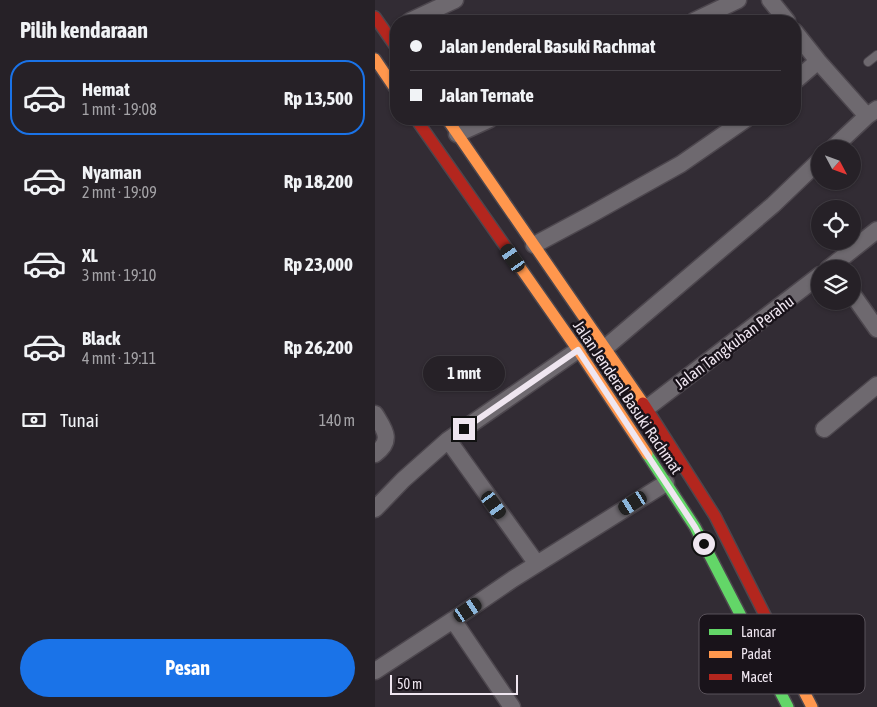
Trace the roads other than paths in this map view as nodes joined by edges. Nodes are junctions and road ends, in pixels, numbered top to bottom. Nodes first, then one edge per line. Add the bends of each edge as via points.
1 (455, 0) edge
2 (738, 0) edge
3 (770, 0) edge
4 (423, 15) edge
5 (707, 15) edge
6 (782, 15) edge
7 (375, 17) edge
8 (390, 29) edge
9 (801, 40) edge
10 (877, 55) edge
11 (375, 60) edge
12 (818, 61) junction
13 (868, 62) dead end
14 (801, 76) edge
15 (390, 81) edge
16 (872, 112) edge
17 (420, 125) edge
18 (451, 125) edge
19 (477, 125) edge
20 (737, 125) edge
21 (457, 134) junction
22 (842, 140) edge
23 (811, 169) edge
24 (877, 230) edge
25 (534, 245) junction
26 (840, 260) edge
27 (811, 283) edge
28 (861, 306) edge
29 (877, 329) edge
30 (605, 348) junction
31 (578, 350) junction
32 (877, 385) edge
33 (647, 408) junction
34 (375, 414) edge
35 (824, 429) dead end
36 (448, 440) junction
37 (375, 454) edge
38 (665, 483) junction
39 (375, 509) edge
40 (537, 564) junction
41 (740, 614) edge
42 (765, 614) edge
43 (453, 620) junction
44 (375, 671) edge
45 (805, 694) edge
46 (512, 707) edge
47 (812, 707) edge

1 - 4 street
2 - 5 street
3 - 6 street
7 - 8 main road
9 - 12 street
10 - 13 lane
11 - 15 main road
12 - 14 street
12 - 16 street
16 - 22 street
17 - 31 main road, Jalan Jenderal Basuki Rachmat
18 - 21 main road, Jalan Jenderal Basuki Rachmat
19 - 21 street
20 - 25 street via 681,164
21 - 25 main road, Jalan Jenderal Basuki Rachmat
23 - 30 street
24 - 26 street, Jalan Tangkuban Perahu
25 - 30 main road, Jalan Jenderal Basuki Rachmat
27 - 33 street, Jalan Tangkuban Perahu
28 - 29 street
30 - 33 main road, Jalan Jenderal Basuki Rachmat
31 - 36 street
31 - 38 main road, Jalan Jenderal Basuki Rachmat
32 - 35 street
33 - 42 main road, Jalan Jenderal Basuki Rachmat via 715,516
34 - 37 street via 386,438
36 - 39 street
36 - 40 street
38 - 40 street
38 - 41 main road, Jalan Jenderal Basuki Rachmat via 695,527
40 - 43 street
43 - 44 street
43 - 46 street
45 - 47 main road, Jalan Jenderal Basuki Rachmat

